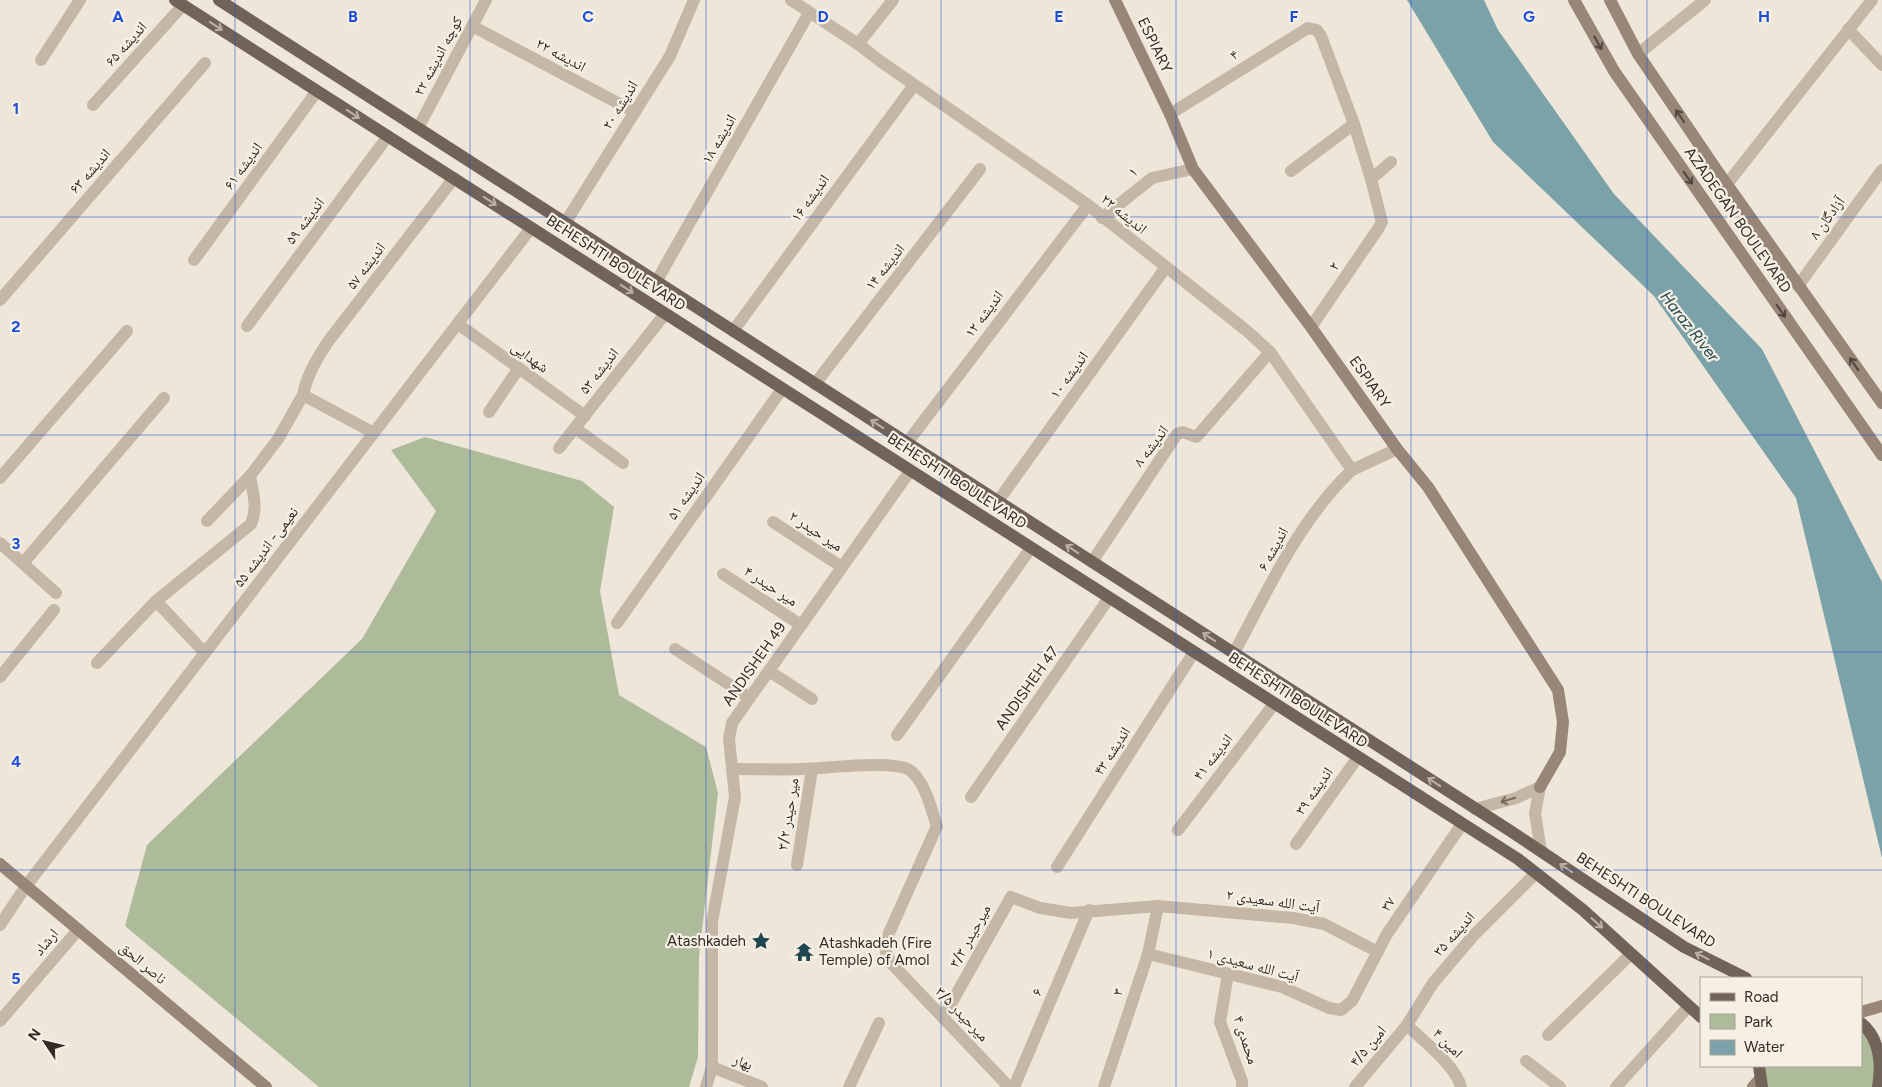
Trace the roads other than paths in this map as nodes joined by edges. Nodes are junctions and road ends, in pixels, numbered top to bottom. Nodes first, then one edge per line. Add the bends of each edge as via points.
1 (80, 0) edge
2 (219, 0) edge
3 (486, 0) edge
4 (693, 0) edge
5 (791, 0) edge
6 (893, 0) edge
7 (1115, 0) edge
8 (1574, 0) edge
9 (1610, 0) edge
10 (1705, 0) edge
11 (1872, 0) edge
12 (179, 2) edge
13 (809, 13) junction
14 (472, 26) junction
15 (1848, 29) junction
16 (858, 44) junction
17 (1638, 54) junction
18 (41, 60) dead end
19 (205, 63) dead end
20 (1882, 65) edge
21 (914, 85) junction
22 (317, 91) junction
23 (93, 106) dead end
24 (634, 112) junction
25 (1170, 114) junction
26 (1354, 124) junction
27 (418, 128) junction
28 (388, 136) junction
29 (1391, 162) dead end
30 (1193, 169) junction
31 (980, 170) dead end
32 (1882, 170) edge
33 (1291, 171) dead end
34 (454, 178) junction
35 (1371, 179) junction
36 (1727, 184) junction
37 (1088, 205) junction
38 (1102, 218) junction
39 (564, 222) junction
40 (531, 228) junction
41 (194, 260) dead end
42 (1166, 267) junction
43 (656, 282) junction
44 (1798, 286) junction
45 (0, 300) edge
46 (665, 314) junction
47 (458, 324) junction
48 (247, 326) dead end
49 (1311, 327) junction
50 (127, 331) dead end
51 (733, 331) junction
52 (1270, 352) junction
53 (518, 368) junction
54 (795, 371) junction
55 (815, 384) junction
56 (782, 389) junction
57 (303, 395) junction
58 (164, 398) dead end
59 (803, 402) junction
60 (1882, 404) edge
61 (489, 412) dead end
62 (584, 416) junction
63 (575, 428) junction
64 (374, 433) junction
65 (906, 443) junction
66 (559, 448) dead end
67 (1397, 448) junction
68 (1882, 454) edge
69 (622, 462) dead end
70 (1352, 470) junction
71 (910, 471) junction
72 (250, 476) junction
73 (0, 478) edge
74 (998, 501) junction
75 (207, 521) dead end
76 (773, 522) dead end
77 (0, 543) edge
78 (1031, 548) junction
79 (1092, 562) junction
80 (23, 563) junction
81 (842, 567) junction
82 (723, 574) dead end
83 (56, 593) dead end
84 (1109, 598) junction
85 (156, 601) junction
86 (54, 610) dead end
87 (617, 623) dead end
88 (801, 625) junction
89 (674, 649) dead end
90 (1194, 652) junction
91 (205, 653) junction
92 (1234, 654) junction
93 (97, 663) dead end
94 (769, 671) junction
95 (0, 677) edge
96 (750, 698) junction
97 (812, 699) dead end
98 (1274, 704) junction
99 (897, 735) dead end
100 (1358, 757) junction
101 (732, 769) junction
102 (812, 769) junction
103 (1540, 787) junction
104 (971, 797) dead end
105 (1475, 809) junction
106 (1462, 824) junction
107 (1178, 830) dead end
108 (1296, 844) dead end
109 (1541, 851) junction
110 (0, 864) edge
111 (797, 865) dead end
112 (1057, 867) dead end
113 (1536, 873) junction
114 (26, 886) junction
115 (1011, 897) joint
116 (1158, 906) junction
117 (1089, 910) junction
118 (0, 925) edge
119 (78, 930) junction
120 (1378, 952) junction
121 (1148, 954) junction
122 (1631, 954) junction
123 (1228, 974) junction
124 (1744, 977) edge
125 (1347, 1006) joint
126 (1689, 1006) junction
127 (1882, 1006) edge
128 (1862, 1012) edge
129 (1700, 1016) edge
130 (943, 1018) junction
131 (0, 1021) edge
132 (879, 1023) dead end
133 (1862, 1024) edge
134 (1407, 1025) junction
135 (1548, 1035) dead end
136 (1526, 1061) dead end
137 (712, 1067) junction
138 (1880, 1081) edge
139 (266, 1087) edge
140 (706, 1087) edge
141 (762, 1087) edge
142 (849, 1087) edge
143 (1009, 1087) edge
144 (1014, 1087) edge
145 (1104, 1087) edge
146 (1242, 1087) edge
147 (1355, 1087) edge
148 (1461, 1087) edge
149 (1560, 1087) edge
150 (1616, 1087) edge

1 - 18 street
2 - 27 main road, BEHESHTI BOULEVARD
3 - 14 street, کوچه اندیشه ۲۲
4 - 24 street, اندیشه ۲۰ via 670,56
5 - 13 street, اندیشه ۲۲
6 - 16 street
7 - 25 street, ESPIARY
8 -> 68 street, AZADEGAN BOULEVARD via 1614,70
9 - 17 street, AZADEGAN BOULEVARD
10 - 17 street
11 - 15 street
12 -> 22 main road, BEHESHTI BOULEVARD
12 - 23 street, اندیشه ۶۵
13 - 16 street, اندیشه ۲۲
13 - 43 street, اندیشه ۱۸
14 - 24 street, اندیشه ۲۲
14 - 27 street, کوچه اندیشه ۲۲
15 - 20 street
15 - 36 street
16 - 21 street, اندیشه ۲۲
36 -> 17 street, AZADEGAN BOULEVARD
19 - 45 street, اندیشه ۶۳
21 - 37 street, اندیشه ۲۲
21 - 51 street, اندیشه ۱۶
22 -> 28 main road, BEHESHTI BOULEVARD
22 - 41 street, اندیشه ۶۱
24 - 39 street, اندیشه ۲۰
25 - 26 street, ۴ via 1308,28 1317,30 1322,36
25 - 30 street, ESPIARY
26 - 33 street
26 - 35 street
27 - 39 main road, BEHESHTI BOULEVARD
28 - 34 main road, BEHESHTI BOULEVARD
28 - 48 street, اندیشه ۵۹
29 - 35 street
30 - 38 street, ۱ via 1152,178
30 - 49 street, ESPIARY
31 - 55 street, اندیشه ۱۴
32 - 44 street, آزادگان ۸
34 -> 40 main road, BEHESHTI BOULEVARD
34 - 57 street, اندیشه ۵۷ via 327,343 308,375
35 - 49 street, ۲ via 1382,222
36 - 44 street, AZADEGAN BOULEVARD
37 - 38 street, اندیشه ۲۲
37 - 65 street, اندیشه ۱۲
38 - 42 street, اندیشه ۲۲
39 - 43 main road, BEHESHTI BOULEVARD
40 -> 46 main road, BEHESHTI BOULEVARD
40 - 47 street, نعیمی- اندیشه ۵۵
42 - 52 street, اندیشه ۲۲
42 - 74 street, اندیشه ۱۰
43 - 51 main road, BEHESHTI BOULEVARD
60 -> 44 street, AZADEGAN BOULEVARD
46 - 56 main road, BEHESHTI BOULEVARD
46 - 62 street, اندیشه ۵۳
47 - 53 street, شهدایی
47 - 64 street, نعیمی- اندیشه ۵۵
49 - 67 street, ESPIARY
50 - 73 street
51 - 54 main road, BEHESHTI BOULEVARD
52 - 70 street, اندیشه ۲۲
52 - 79 street, اندیشه ۸ via 1196,437 1182,432 1177,434
53 - 61 street
53 - 62 street, شهدایی
54 - 55 main road, BEHESHTI BOULEVARD
54 - 56 main road
55 - 59 main road
65 -> 55 main road, BEHESHTI BOULEVARD
56 - 59 main road, BEHESHTI BOULEVARD
56 - 87 street, اندیشه ۵۱
57 - 64 street
57 - 72 street, اندیشه ۵۷ via 278,439
58 - 80 street
59 - 71 main road, BEHESHTI BOULEVARD
62 - 63 street, اندیشه ۵۳
63 - 66 street, اندیشه ۵۳
63 - 69 street
64 - 91 street, نعیمی- اندیشه ۵۵
65 - 74 main road, BEHESHTI BOULEVARD
67 - 70 street
67 - 103 street, ESPIARY via 1428,486 1558,690 1563,722 1560,752
70 - 92 street, اندیشه ۶ via 1337,484 1299,534
71 - 78 main road, BEHESHTI BOULEVARD
71 - 81 street, ANDISHEH 49
72 - 75 street, اندیشه ۵۷
72 - 85 street via 255,503 251,524
79 -> 74 main road, BEHESHTI BOULEVARD
76 - 81 street, میر حیدر ۲
77 - 80 street
78 - 84 main road, BEHESHTI BOULEVARD
78 - 99 street
92 -> 79 main road, BEHESHTI BOULEVARD
80 - 83 street
81 - 88 street, ANDISHEH 49
82 - 88 street, میر حیدر ۴
84 - 90 main road, BEHESHTI BOULEVARD
84 - 104 street, ANDISHEH 47
85 - 91 street
85 - 93 street
86 - 95 street
88 - 94 street, ANDISHEH 49
89 - 96 street
90 - 98 main road, BEHESHTI BOULEVARD
90 - 112 street, اندیشه ۴۳
91 - 114 street, نعیمی- اندیشه ۵۵
105 -> 92 main road, BEHESHTI BOULEVARD
94 - 96 street, ANDISHEH 49
94 - 97 street
96 - 101 street, ANDISHEH 49 via 732,723 729,739
98 - 100 main road, BEHESHTI BOULEVARD
98 - 107 street, اندیشه ۴۱
100 - 106 main road, BEHESHTI BOULEVARD
100 - 108 street, اندیشه ۳۹
101 - 102 street
101 - 137 street, ANDISHEH 49 via 735,797 712,922
102 - 111 street, میر حیدر ۳/۲
102 - 130 street, میرحیدر ۳/۵ via 896,766 910,770 922,785 937,826 890,933 886,952 890,962
103 -> 105 street via 1516,798
103 - 109 street, ESPIARY via 1535,813
105 - 109 main road, BEHESHTI BOULEVARD
106 - 113 main road, BEHESHTI BOULEVARD
106 - 120 street, ۳۷
124 -> 109 main road, BEHESHTI BOULEVARD via 1684,947
110 - 114 street, ناصر الحق
113 -> 122 main road, BEHESHTI BOULEVARD
113 - 134 street, اندیشه ۳۵ via 1474,935 1433,983
114 - 118 street, نعیمی- اندیشه ۵۵
114 - 119 street, ناصر الحق
115 - 117 street, آیت الله سعیدی ۲ via 1040,908 1071,913
115 - 130 street, میرحیدر ۳/۳
116 - 117 street, آیت الله سعیدی ۲
116 - 120 street, آیت الله سعیدی ۲ via 1293,918 1324,924
116 - 121 street, ۳
117 - 144 street, ۶
119 - 131 street, ارشاد
119 - 139 street, ناصر الحق
120 - 125 street, ۳۷
121 - 123 street, آیت الله سعیدی ۱
121 - 145 street, ۳
122 - 126 main road, BEHESHTI BOULEVARD
122 - 135 street
123 - 125 street, آیت الله سعیدی ۱ via 1282,987 1336,1010
123 - 146 street, محمدی ۴ via 1220,1022
126 - 129 main road, BEHESHTI BOULEVARD
126 - 150 street
127 - 128 street
130 - 143 street, میرحیدر ۳/۵
132 - 142 street
133 - 138 main road via 1876,1042 1881,1060
134 - 147 street, امین ۴/۵
134 - 148 street, امین ۴ via 1451,1070
136 - 149 street
137 - 140 street, ANDISHEH 49
137 - 141 street, بهار

